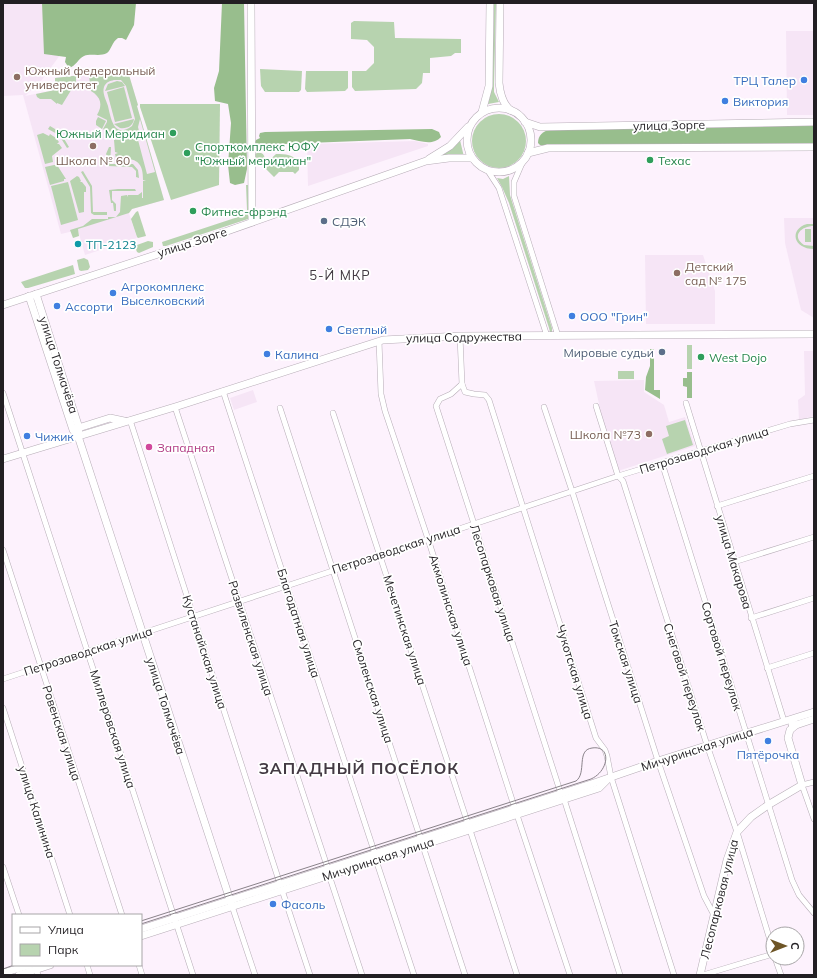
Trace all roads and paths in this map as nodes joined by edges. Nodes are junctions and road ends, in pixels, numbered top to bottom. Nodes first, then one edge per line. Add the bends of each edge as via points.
1 (250, 3) edge
2 (490, 3) edge
3 (500, 3) edge
4 (511, 110) junction
5 (482, 112) junction
6 (525, 122) junction
7 (814, 122) edge
8 (470, 125) junction
9 (814, 147) edge
10 (528, 153) junction
11 (471, 158) junction
12 (426, 161) junction
13 (523, 161) junction
14 (488, 171) junction
15 (252, 222) junction
16 (33, 295) junction
17 (3, 305) edge
18 (814, 334) edge
19 (460, 336) junction
20 (547, 336) junction
21 (558, 336) junction
22 (379, 341) junction
23 (462, 384) junction
24 (223, 391) junction
25 (3, 393) edge
26 (686, 403) dead end
27 (596, 406) dead end
28 (175, 407) junction
29 (544, 407) dead end
30 (280, 408) dead end
31 (333, 413) dead end
32 (128, 420) junction
33 (814, 420) edge
34 (76, 429) junction
35 (78, 436) junction
36 (68, 439) junction
37 (701, 451) junction
38 (23, 453) junction
39 (3, 459) edge
40 (662, 463) junction
41 (618, 476) junction
42 (814, 476) edge
43 (572, 491) junction
44 (717, 506) junction
45 (524, 507) junction
46 (474, 523) junction
47 (814, 537) edge
48 (428, 540) junction
49 (3, 550) edge
50 (381, 555) junction
51 (734, 562) junction
52 (334, 570) junction
53 (286, 586) junction
54 (814, 598) edge
55 (239, 601) junction
56 (194, 616) junction
57 (752, 618) junction
58 (142, 633) junction
59 (87, 650) junction
60 (814, 653) edge
61 (40, 666) junction
62 (767, 668) junction
63 (3, 679) edge
64 (3, 708) edge
65 (814, 712) edge
66 (814, 719) edge
67 (784, 722) junction
68 (796, 725) junction
69 (746, 733) junction
70 (707, 745) junction
71 (658, 761) junction
72 (611, 777) junction
73 (814, 782) edge
74 (802, 786) junction
75 (563, 796) junction
76 (768, 805) junction
77 (516, 812) junction
78 (814, 819) edge
79 (469, 827) junction
80 (737, 832) junction
81 (422, 842) junction
82 (375, 857) junction
83 (3, 867) edge
84 (329, 872) junction
85 (281, 887) junction
86 (231, 904) junction
87 (814, 912) edge
88 (18, 914) edge
89 (70, 914) edge
90 (122, 914) edge
91 (714, 915) junction
92 (176, 921) junction
93 (766, 926) edge
94 (142, 929) edge
95 (142, 936) edge
96 (765, 956) edge
97 (46, 966) edge
98 (35, 969) edge
99 (3, 974) edge
100 (19, 975) edge
101 (193, 975) edge
102 (255, 975) edge
103 (310, 975) edge
104 (362, 975) edge
105 (414, 975) edge
106 (465, 975) edge
107 (517, 975) edge
108 (570, 975) edge
109 (620, 975) edge
110 (674, 975) edge
111 (700, 975) edge
112 (703, 975) edge

1 - 15 main road
2 - 5 main road via 489,86
3 - 4 main road via 498,83 504,103
4 - 5 main road via 501,108
4 - 6 main road
5 - 8 main road
6 - 7 main road, улица Зорге via 540,127
6 - 10 main road via 530,137
8 - 11 main road via 467,147
8 - 12 main road, улица Зорге via 450,146
9 - 10 main road, улица Зорге via 548,148
10 - 13 main road
11 - 12 main road, улица Зорге
11 - 14 main road
12 - 15 main road, улица Зорге
13 - 14 main road via 516,168 507,171
13 - 21 street via 514,182 514,196
14 - 20 street via 499,188
15 - 16 main road, улица Зорге
16 - 17 main road, улица Зорге
16 - 34 main road, улица Толмачёва
18 - 21 main road, улица Содружества
19 - 20 main road, улица Содружества
19 - 22 main road, улица Содружества via 392,338
19 - 23 street
20 - 21 main road, улица Содружества
22 - 24 main road, улица Содружества
22 - 48 street, Акмолинская улица via 381,394 385,411
23 - 45 street, Чукотская улица via 465,392 485,395 489,400
23 - 46 street, Лесопарковая улица via 451,394 440,399 436,406
24 - 28 main road, улица Содружества
24 - 53 street, Благодатная улица
25 - 38 street, Миллеровская улица
26 - 37 street, улица Макарова
27 - 41 street, Снеговой переулок
28 - 32 main road, улица Содружества
28 - 55 street, Развиленская улица
29 - 43 street, Томская улица
30 - 52 street, Смоленская улица
31 - 50 street, Мечетинская улица
32 - 34 main road, улица Содружества via 110,418
32 - 35 main road, улица Содружества
32 - 56 street, Кустанайская улица
33 - 37 street, Петрозаводская улица via 790,424
34 - 35 main road, улица Толмачёва
34 - 36 main road
35 - 36 main road, улица Содружества
35 - 58 main road, улица Толмачёва
36 - 38 main road, улица Содружества
37 - 40 street, Петрозаводская улица
37 - 44 street, улица Макарова
38 - 39 main road, улица Содружества
38 - 59 street, Миллеровская улица
40 - 41 street, Петрозаводская улица
40 - 69 street, Сортовой переулок
41 - 43 street, Петрозаводская улица
41 - 70 street, Снеговой переулок via 623,481
42 - 44 street
43 - 45 street, Петрозаводская улица
43 - 71 street, Томская улица
44 - 51 street, улица Макарова
45 - 46 street, Петрозаводская улица
45 - 72 street, Чукотская улица via 596,738 607,756
46 - 48 street, Петрозаводская улица
46 - 75 street, Лесопарковая улица
47 - 51 street
48 - 50 street, Петрозаводская улица
48 - 77 street, Акмолинская улица
49 - 61 street, Ровенская улица
50 - 52 street, Петрозаводская улица
50 - 79 street, Мечетинская улица
51 - 57 street, улица Макарова
52 - 53 street, Петрозаводская улица
52 - 81 street, Смоленская улица
53 - 55 street, Петрозаводская улица
53 - 82 street, Благодатная улица
54 - 57 street
55 - 56 street, Петрозаводская улица
55 - 84 street, Развиленская улица
56 - 58 street, Петрозаводская улица
56 - 85 street, Кустанайская улица
57 - 62 street, улица Макарова
58 - 59 street, Петрозаводская улица
58 - 86 main road, улица Толмачёва
59 - 61 street, Петрозаводская улица
59 - 92 street, Миллеровская улица
60 - 62 street
61 - 63 street, Петрозаводская улица
61 - 90 street, Ровенская улица
62 - 67 street, улица Макарова
64 - 89 street, улица Калинина
65 - 67 main road, Мичуринская улица
66 - 68 main road
67 - 68 main road
67 - 69 main road, Мичуринская улица
68 - 74 main road via 790,730 788,738
69 - 70 main road, Мичуринская улица
69 - 76 street, Сортовой переулок
70 - 71 main road, Мичуринская улица
70 - 80 street, Снеговой переулок
71 - 72 main road, Мичуринская улица
71 - 91 street, Томская улица via 704,896
72 - 75 main road, Мичуринская улица via 599,788
72 - 110 street, Чукотская улица
73 - 74 street
74 - 76 main road, Лесопарковая улица
74 - 78 street
75 - 77 main road, Мичуринская улица
75 - 109 street, Лесопарковая улица
76 - 80 main road, Лесопарковая улица via 751,817
76 - 87 street, Сортовой переулок via 796,889
77 - 79 main road, Мичуринская улица
77 - 108 street, Акмолинская улица
79 - 81 main road, Мичуринская улица
79 - 107 street, Мечетинская улица
80 - 91 main road, Лесопарковая улица via 726,860
80 - 93 street, Снеговой переулок
81 - 82 main road, Мичуринская улица
81 - 106 street, Смоленская улица
82 - 84 main road, Мичуринская улица
82 - 105 street, Благодатная улица
83 - 88 street
84 - 85 main road, Мичуринская улица
84 - 104 street, Развиленская улица
85 - 86 main road, Мичуринская улица
85 - 103 street, Кустанайская улица
86 - 92 main road, Мичуринская улица
86 - 102 street, улица Толмачёва
91 - 111 main road, Лесопарковая улица
92 - 94 main road, Мичуринская улица
92 - 95 main road, Мичуринская улица
92 - 101 street, Миллеровская улица
96 - 112 street
97 - 98 main road
98 - 99 main road
98 - 100 main road

